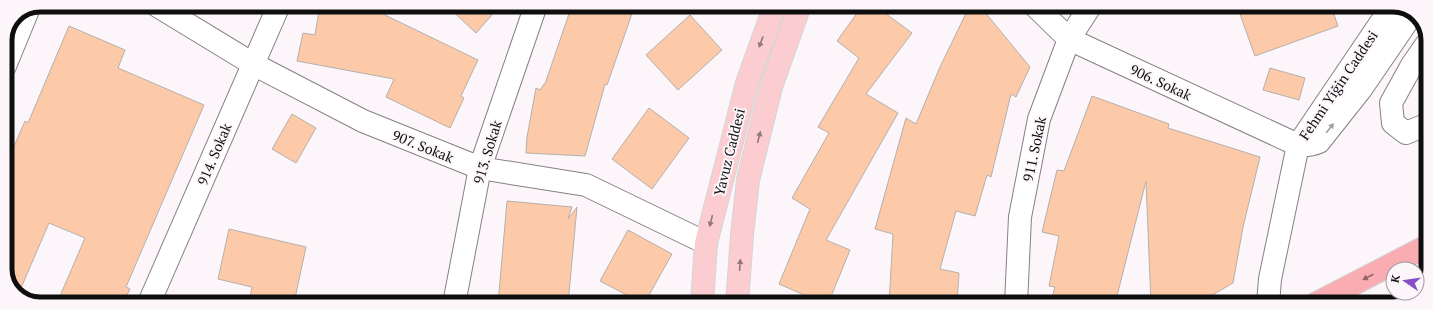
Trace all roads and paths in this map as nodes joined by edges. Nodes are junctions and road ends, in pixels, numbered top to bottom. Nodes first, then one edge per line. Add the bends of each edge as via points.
1 (168, 12) edge
2 (276, 12) edge
3 (534, 12) edge
4 (772, 12) edge
5 (798, 12) edge
6 (1040, 12) edge
7 (1087, 12) edge
8 (1388, 12) edge
9 (25, 17) edge
10 (1409, 17) edge
11 (1069, 39) junction
12 (12, 49) edge
13 (1421, 52) edge
14 (253, 64) junction
15 (1421, 127) edge
16 (1298, 145) junction
17 (480, 168) junction
18 (706, 243) junction
19 (1421, 249) edge
20 (152, 297) edge
21 (455, 297) edge
22 (702, 297) edge
23 (738, 297) edge
24 (1016, 297) edge
25 (1269, 297) edge
26 (1327, 297) edge

1 - 14 street, 907. Sokak
2 - 14 street, 914. Sokak
3 - 17 street, 913. Sokak
4 -> 18 main road, Yavuz Caddesi via 747,83
23 -> 5 main road, Yavuz Caddesi via 748,180 771,88
6 - 11 street, 906. Sokak
7 - 11 street, 911. Sokak
8 - 16 street, Fehmi Yiğin Caddesi
9 - 12 street
16 -> 10 street, Fehmi Yiğin Caddesi via 1320,142 1361,89
11 - 16 street, 906. Sokak
11 - 24 street, 911. Sokak via 1039,119 1020,217
13 - 15 street via 1391,103 1393,123 1406,133
14 - 17 street, 907. Sokak via 363,121
14 - 20 street, 914. Sokak
16 - 25 street, Fehmi Yiğin Caddesi via 1270,279
17 - 18 street, 907. Sokak via 586,185
17 - 21 street, 913. Sokak
18 - 22 main road, Yavuz Caddesi
19 -> 26 highway

